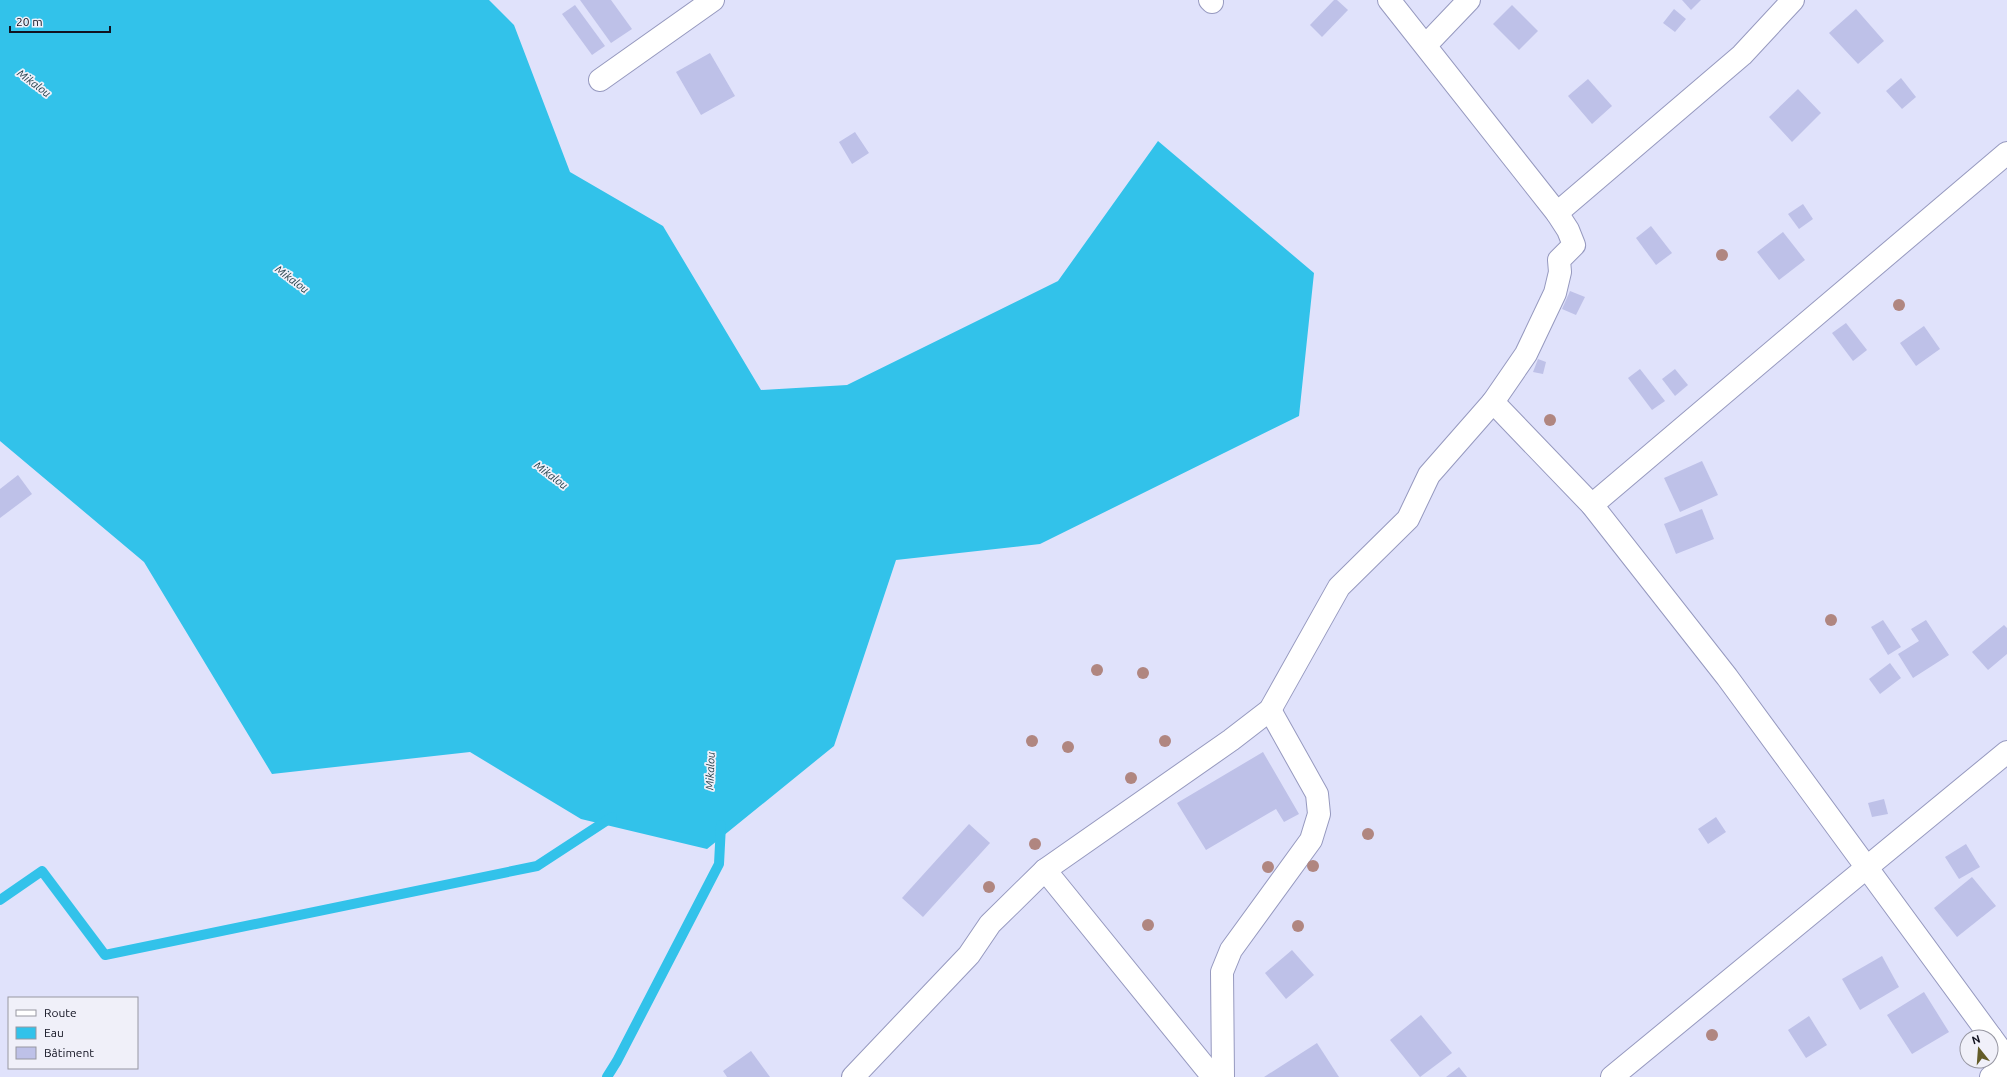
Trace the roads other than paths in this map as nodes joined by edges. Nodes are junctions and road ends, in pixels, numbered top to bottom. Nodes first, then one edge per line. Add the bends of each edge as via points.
1 (712, 0) edge
2 (1389, 0) edge
3 (1469, 0) edge
4 (1793, 0) edge
5 (1426, 45) junction
6 (600, 80) dead end
7 (2007, 152) edge
8 (1557, 213) junction
9 (1493, 402) junction
10 (1592, 506) junction
11 (1270, 710) junction
12 (2007, 752) edge
13 (1867, 868) junction
14 (1045, 870) junction
15 (1985, 1029) edge
16 (1999, 1048) edge
17 (2007, 1059) edge
18 (2007, 1064) edge
19 (853, 1077) edge
20 (1213, 1077) edge
21 (1223, 1077) edge
22 (1612, 1077) edge
23 (1991, 1077) edge

1 - 6 street
2 - 5 street
3 - 5 street
4 - 8 street via 1742,55
5 - 8 street
7 - 10 street
8 - 9 street via 1574,245 1559,260 1560,272 1554,293 1526,354
9 - 10 street
9 - 11 street via 1429,475 1408,519 1339,587
10 - 13 street via 1727,677
11 - 14 street
11 - 21 street via 1317,794 1319,814 1311,840 1231,950 1222,972
12 - 13 street
13 - 15 street
13 - 22 street
14 - 19 street via 990,924 968,955
14 - 20 street
16 - 17 street
18 - 23 street

